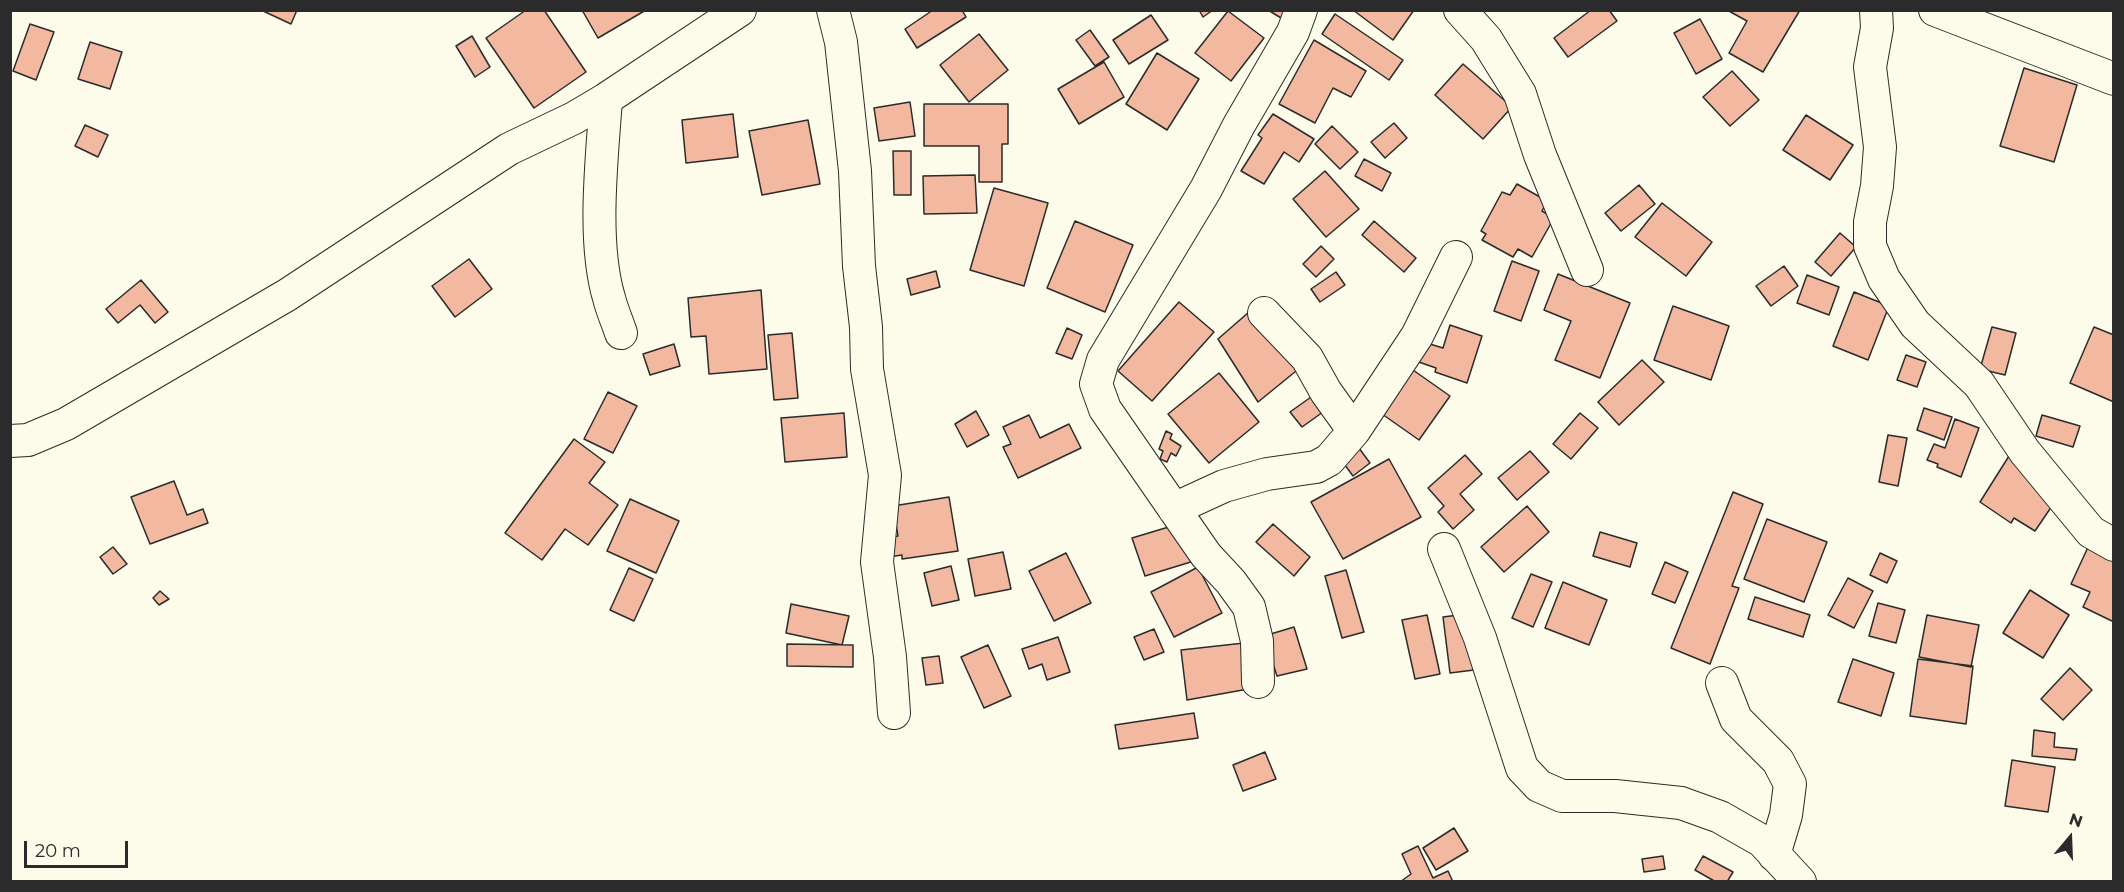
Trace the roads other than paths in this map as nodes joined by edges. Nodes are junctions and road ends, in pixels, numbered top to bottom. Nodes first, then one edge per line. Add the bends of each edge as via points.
1 (740, 10) edge
2 (833, 10) edge
3 (1301, 10) edge
4 (1460, 10) edge
5 (1876, 10) edge
6 (1935, 10) edge
7 (2114, 79) edge
8 (606, 99) junction
9 (1456, 256) dead end
10 (1587, 270) dead end
11 (1264, 313) dead end
12 (621, 333) dead end
13 (1354, 431) junction
14 (10, 441) edge
15 (1174, 509) junction
16 (2114, 545) edge
17 (1444, 549) dead end
18 (1258, 682) dead end
19 (1722, 683) dead end
20 (894, 712) dead end
21 (1774, 855) junction
22 (1800, 882) edge

1 - 8 street
2 - 20 street via 841,42 855,171 867,369 885,475 877,562
3 - 15 street via 1293,32 1206,189 1098,371 1097,391 1105,409
4 - 10 street via 1486,39 1520,94 1540,155
5 - 16 street via 1870,67 1880,147 1870,246 1884,279 1915,324 1979,384 2025,452 2091,532
6 - 7 street
8 - 12 street via 600,187 602,253 608,296
8 - 14 street via 509,149 287,296 66,424 28,440
9 - 13 street via 1417,336
11 - 13 street via 1307,358
13 - 15 street via 1329,460 1316,466 1224,486
15 - 18 street via 1249,608 1257,641
17 - 21 street via 1480,638 1522,768 1529,777 1562,796 1615,796 1681,803 1745,829
19 - 21 street via 1736,720 1778,761 1790,784
21 - 22 street

